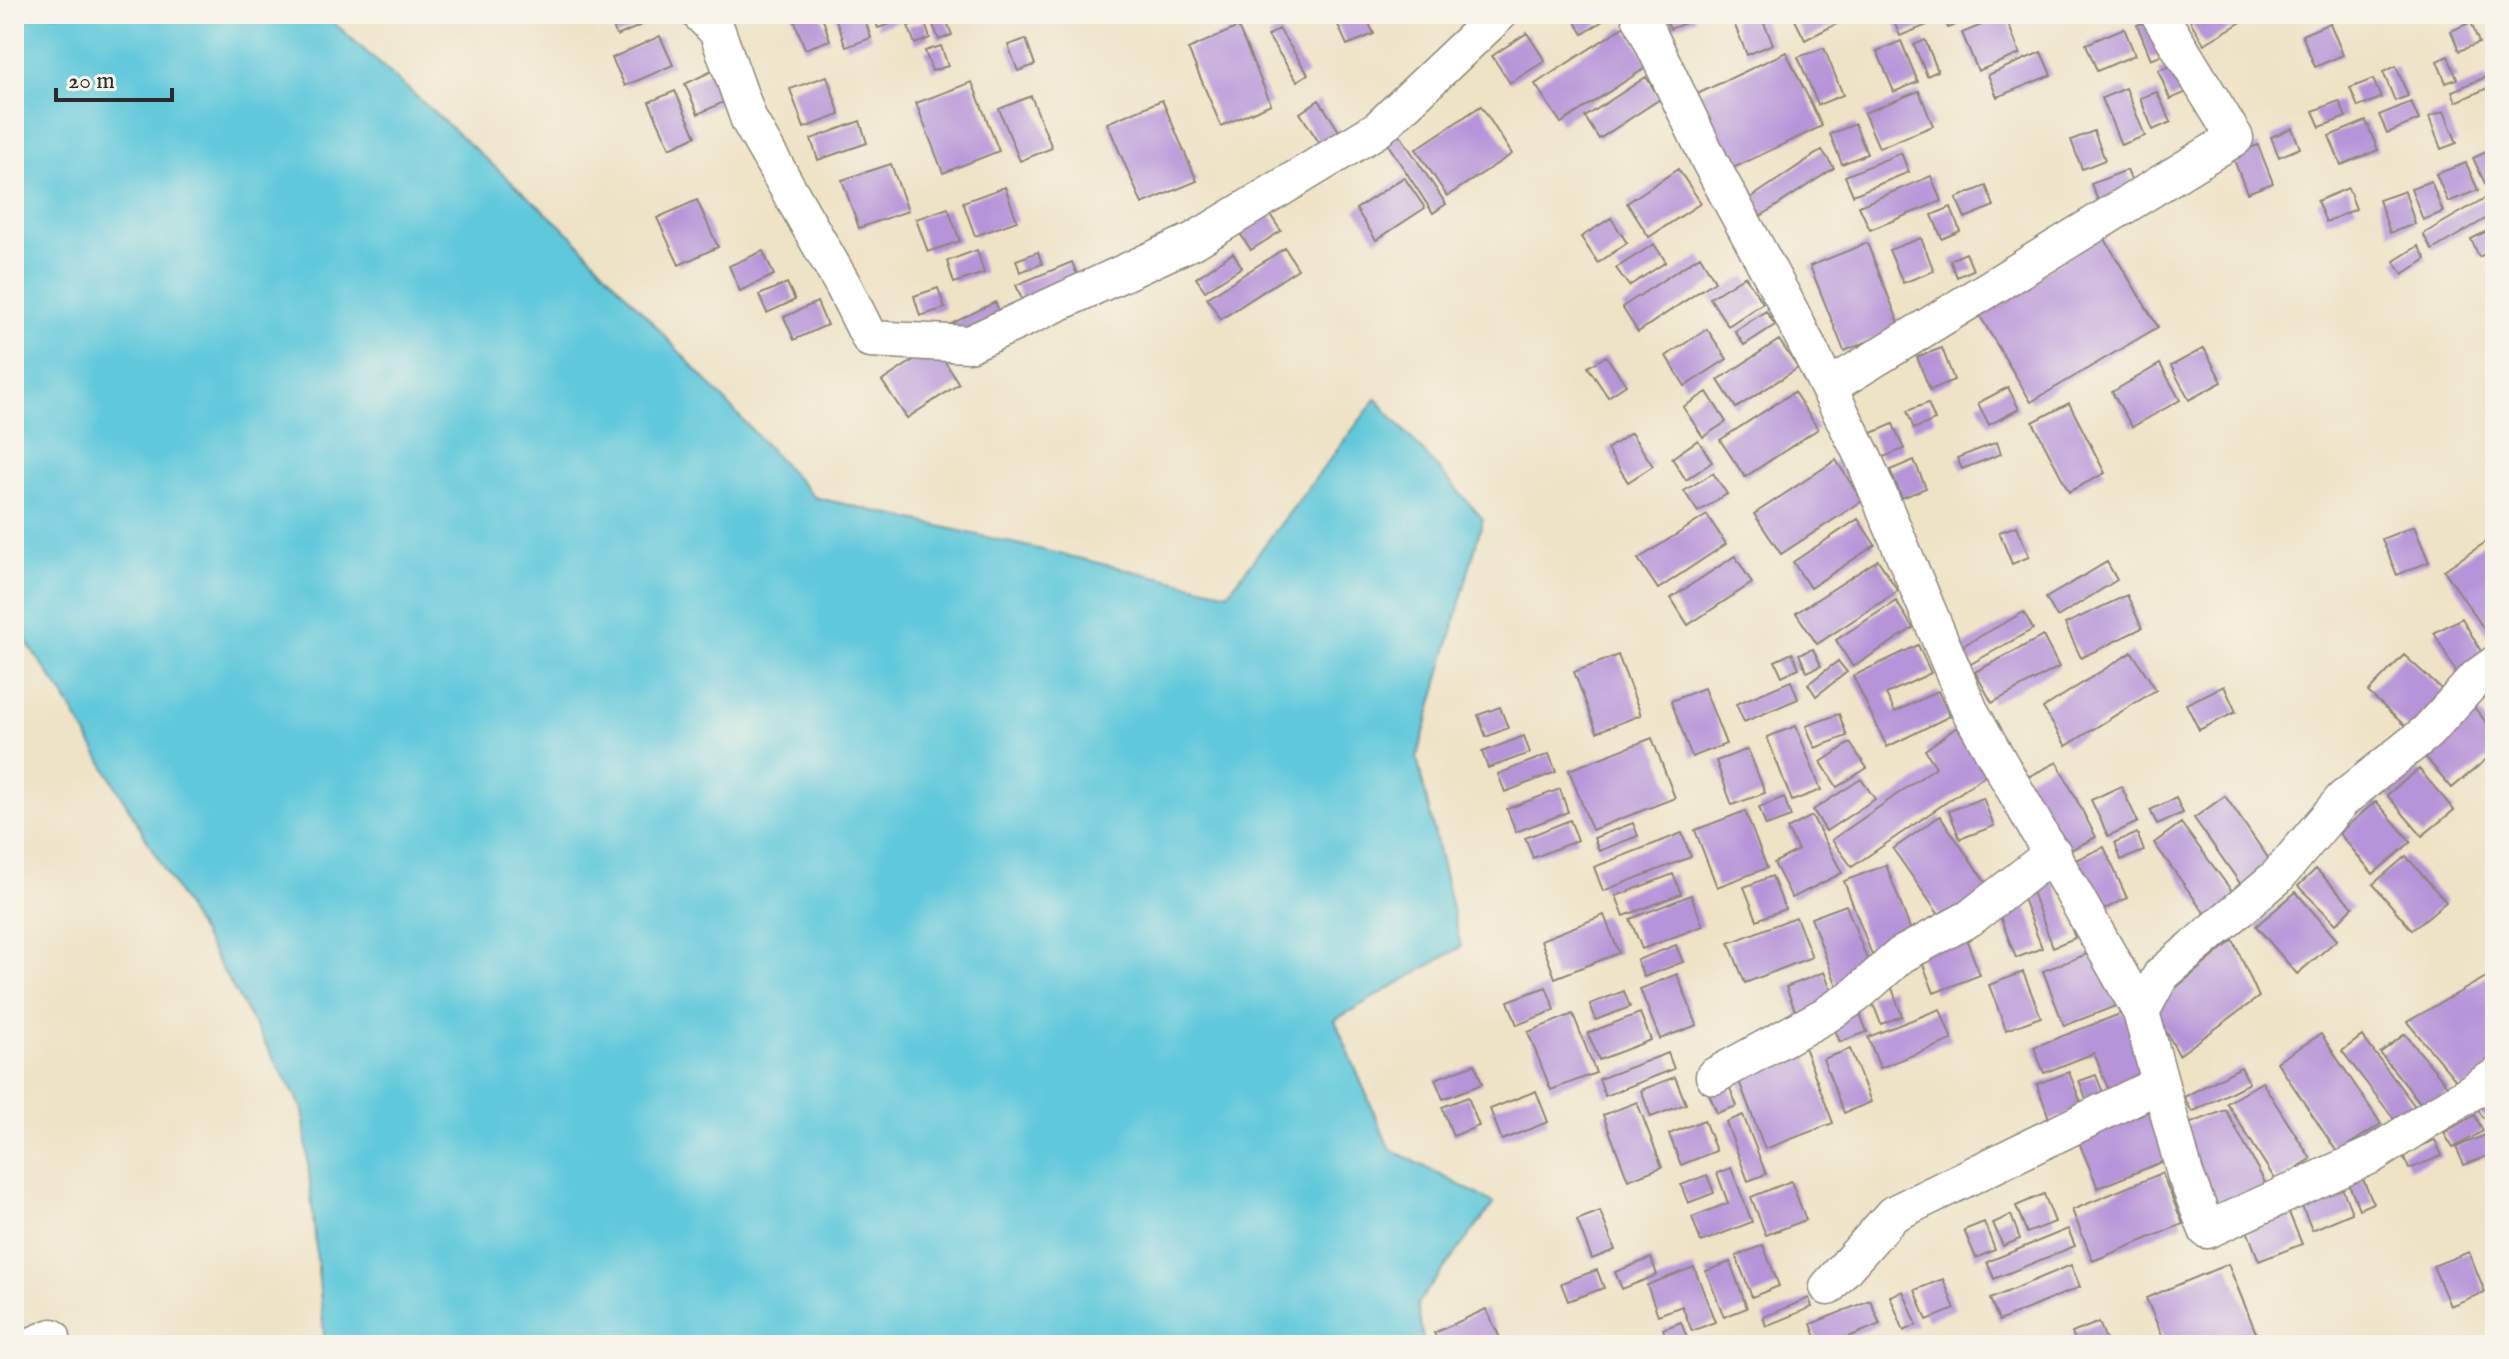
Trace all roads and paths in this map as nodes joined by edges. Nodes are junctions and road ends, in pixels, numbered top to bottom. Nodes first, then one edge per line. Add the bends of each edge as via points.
1 (700, 14) edge
2 (1499, 14) edge
3 (1639, 14) edge
4 (2159, 14) edge
5 (1829, 387) junction
6 (2495, 664) edge
7 (2053, 853) junction
8 (2141, 1012) junction
9 (1714, 1076) dead end
10 (2495, 1077) edge
11 (2160, 1084) junction
12 (1828, 1287) dead end

1 - 2 street via 717,31 749,120 870,339 969,344 1195,240 1378,129
3 - 5 street
4 - 5 street via 2235,138
5 - 7 street via 1970,711
6 - 8 street via 2427,732 2343,799 2277,877 2161,975
7 - 8 street
7 - 9 street via 1970,918 1901,955 1826,1015
8 - 11 street
10 - 11 street via 2372,1155 2207,1230
11 - 12 street via 1893,1214

